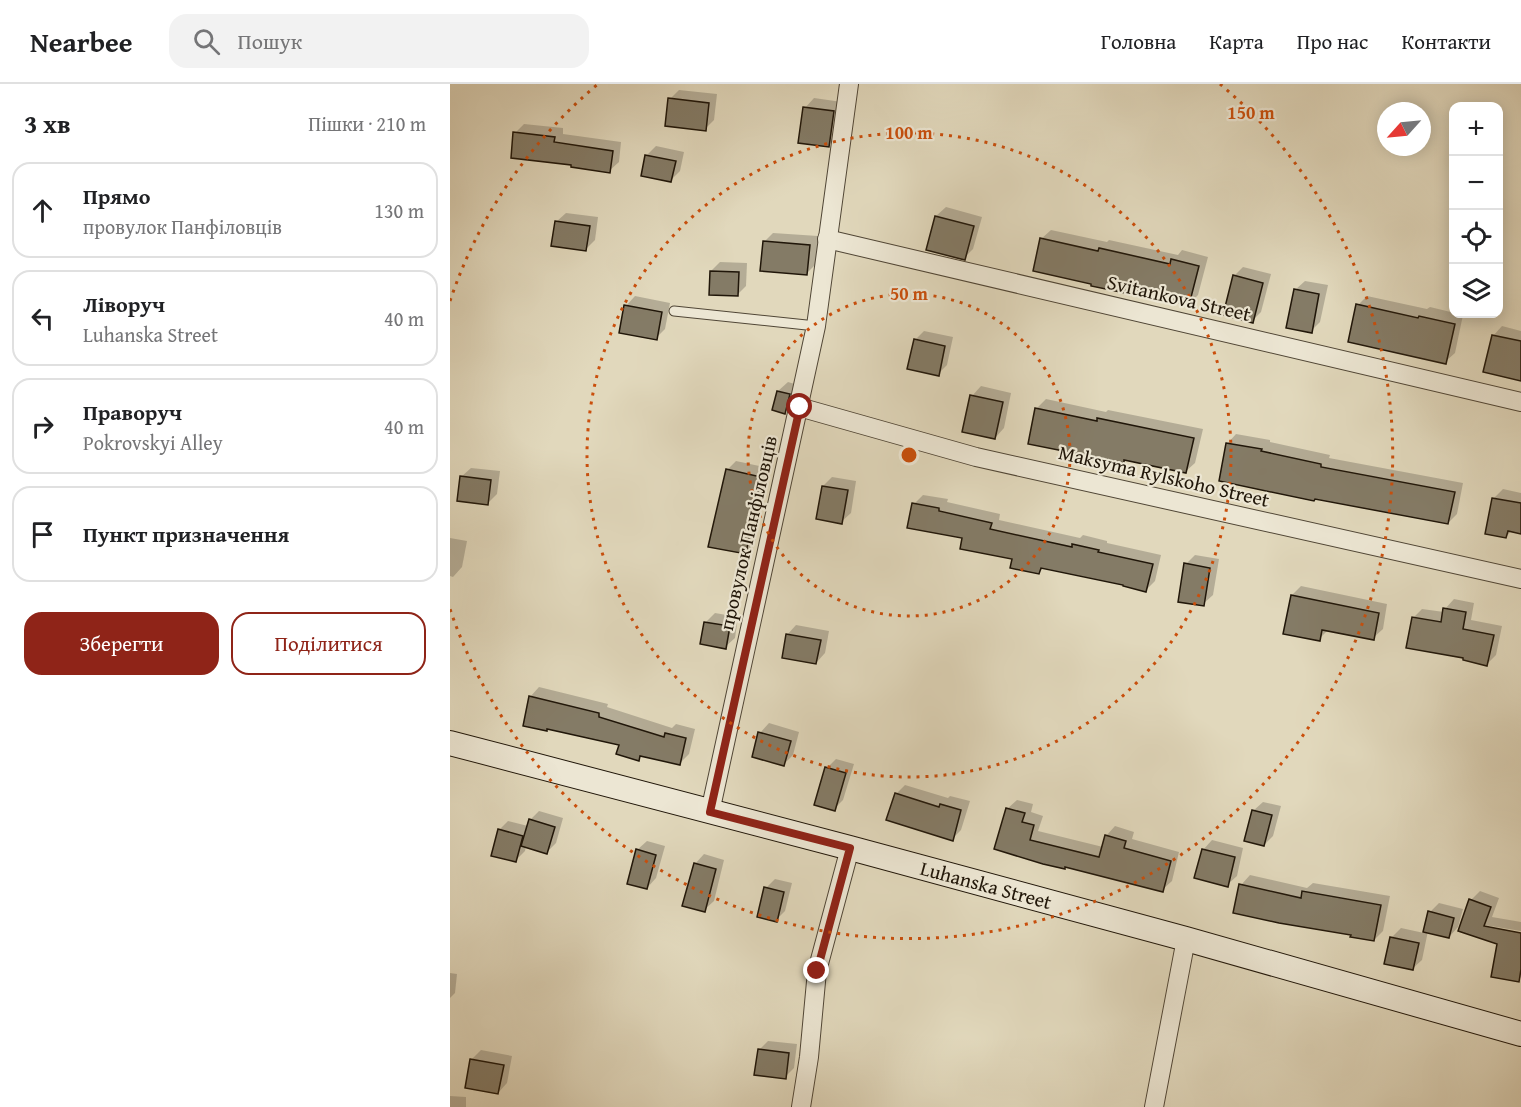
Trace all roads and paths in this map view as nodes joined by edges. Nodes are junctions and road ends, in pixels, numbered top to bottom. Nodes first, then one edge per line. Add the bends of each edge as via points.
1 (849, 84) edge
2 (827, 239) junction
3 (674, 311) dead end
4 (816, 326) junction
5 (1521, 402) edge
6 (800, 407) junction
7 (1521, 579) edge
8 (450, 744) edge
9 (710, 812) junction
10 (850, 848) junction
11 (1186, 939) junction
12 (1521, 1034) edge
13 (801, 1107) edge
14 (1154, 1107) edge

1 - 2 street, провулок Панфіловців
2 - 4 street, провулок Панфіловців
2 - 5 street, Svitankova Street
3 - 4 lane
4 - 6 street, провулок Панфіловців
6 - 7 street, Maksyma Rylskoho Street via 976,457
6 - 9 street, провулок Панфіловців
8 - 9 main road, Luhanska Street
9 - 10 main road, Luhanska Street
10 - 11 main road, Luhanska Street
10 - 13 street via 817,971
11 - 12 main road, Luhanska Street
11 - 14 street

